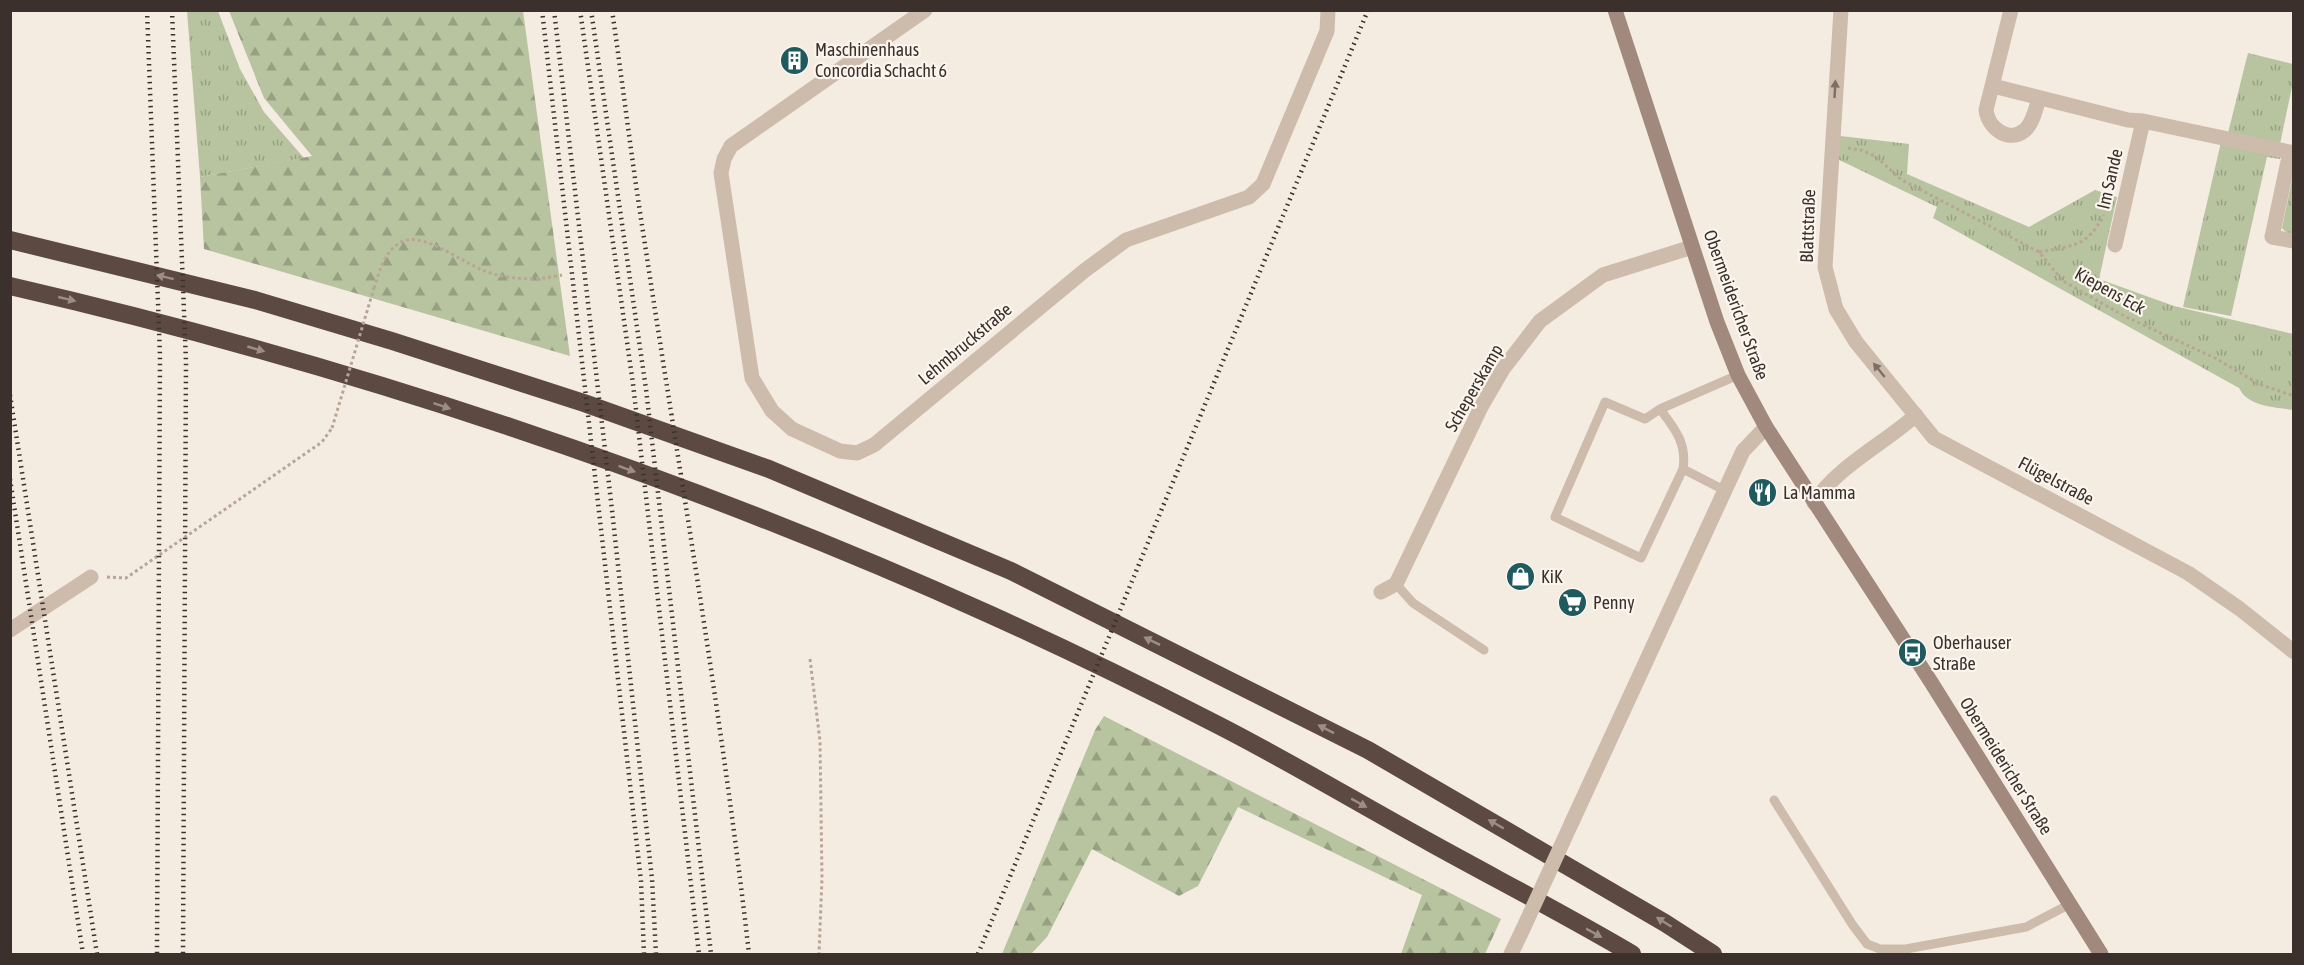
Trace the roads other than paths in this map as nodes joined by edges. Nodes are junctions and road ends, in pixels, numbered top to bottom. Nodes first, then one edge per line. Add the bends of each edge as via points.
1 (926, 10) edge
2 (1328, 10) edge
3 (1616, 10) edge
4 (1841, 10) edge
5 (2011, 10) edge
6 (1992, 86) junction
7 (2039, 98) junction
8 (2143, 121) junction
9 (2292, 152) edge
10 (10, 240) edge
11 (2294, 241) edge
12 (2115, 245) dead end
13 (1692, 247) junction
14 (10, 286) edge
15 (1738, 375) junction
16 (1660, 409) junction
17 (1916, 415) junction
18 (1766, 427) junction
19 (1683, 469) junction
20 (1724, 490) junction
21 (1814, 503) junction
22 (91, 577) road end
23 (1396, 584) junction
24 (1381, 592) dead end
25 (10, 630) edge
26 (1484, 650) dead end
27 (2294, 652) edge
28 (1774, 800) dead end
29 (2070, 904) junction
30 (1511, 954) edge
31 (1632, 954) edge
32 (1713, 954) edge
33 (2101, 954) edge

1 - 2 street, Lehmbruckstraße via 731,146 721,172 752,378 772,411 792,429 840,451 857,453 874,445 1084,270 1126,240 1249,196 1263,184 1327,31
3 - 13 main road, Obermeidericher Straße
17 -> 4 street, Blattstraße via 1852,336 1836,309 1825,267
5 - 6 street
6 - 7 street
6 - 7 street via 1987,116 1995,130 2007,134 2021,133 2029,126
7 - 8 street
8 - 9 street
8 - 12 street, Im Sande
9 - 11 street via 2272,237
32 -> 10 highway via 1368,750 1000,566 769,469 584,403 392,341 255,300
13 - 15 main road, Obermeidericher Straße
13 - 23 street, Scheperskamp via 1603,275 1540,321 1503,369 1481,406
14 -> 31 highway via 243,345 375,384 752,514 991,615 1216,724
15 - 16 lane
15 - 18 main road, Obermeidericher Straße
16 - 19 lane via 1676,431 1685,454
16 - 19 lane via 1645,419 1605,402 1555,517 1641,558
17 - 21 street via 1828,483
17 - 27 street, Flügelstraße via 1940,441 2188,573
18 - 20 street via 1743,451
18 - 21 main road, Obermeidericher Straße
19 - 20 lane
20 - 30 street, bridge
21 - 29 main road, Obermeidericher Straße
22 - 25 street
23 - 24 street
23 - 26 lane via 1413,603
28 - 29 lane via 1852,924 1867,944 1880,949 1906,949 2026,927
29 - 33 main road, Obermeidericher Straße

